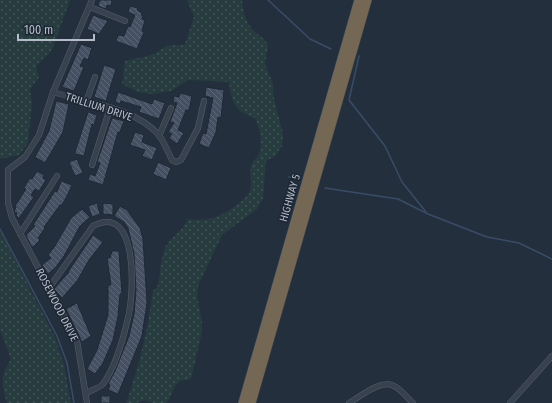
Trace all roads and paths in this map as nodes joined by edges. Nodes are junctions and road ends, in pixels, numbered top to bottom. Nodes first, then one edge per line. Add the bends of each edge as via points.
1 (92, 0) edge
2 (359, 0) edge
3 (367, 0) edge
4 (90, 7) junction
5 (125, 21) dead end
6 (96, 77) dead end
7 (53, 92) junction
8 (204, 101) dead end
9 (86, 102) junction
10 (110, 108) junction
11 (171, 108) dead end
12 (159, 136) junction
13 (92, 165) dead end
14 (57, 176) dead end
15 (20, 234) junction
16 (49, 288) junction
17 (552, 356) edge
18 (87, 392) junction
19 (87, 403) edge
20 (243, 403) edge
21 (251, 403) edge
22 (349, 403) edge
23 (413, 403) edge
24 (510, 403) edge

1 - 4 street, ROSEWOOD DRIVE
2 - 20 highway, HIGHWAY 5
3 - 21 highway, HIGHWAY 5
4 - 5 street
4 - 7 street, ROSEWOOD DRIVE
6 - 9 street
7 - 9 street, TRILLIUM DRIVE
7 - 15 street, ROSEWOOD DRIVE via 33,147 8,170 8,203
8 - 12 street, TRILLIUM DRIVE via 198,128 181,160 172,160
9 - 10 street, TRILLIUM DRIVE
10 - 12 street, TRILLIUM DRIVE via 146,124
10 - 13 street
11 - 12 street
14 - 15 street
15 - 16 street, ROSEWOOD DRIVE
16 - 18 street, ROSEWOOD DRIVE via 77,341
16 - 18 street via 93,226 102,221 111,222 125,234 132,284 128,317 118,355 102,385
17 - 24 street
18 - 19 street, ROSEWOOD DRIVE
22 - 23 street via 388,383 396,386

